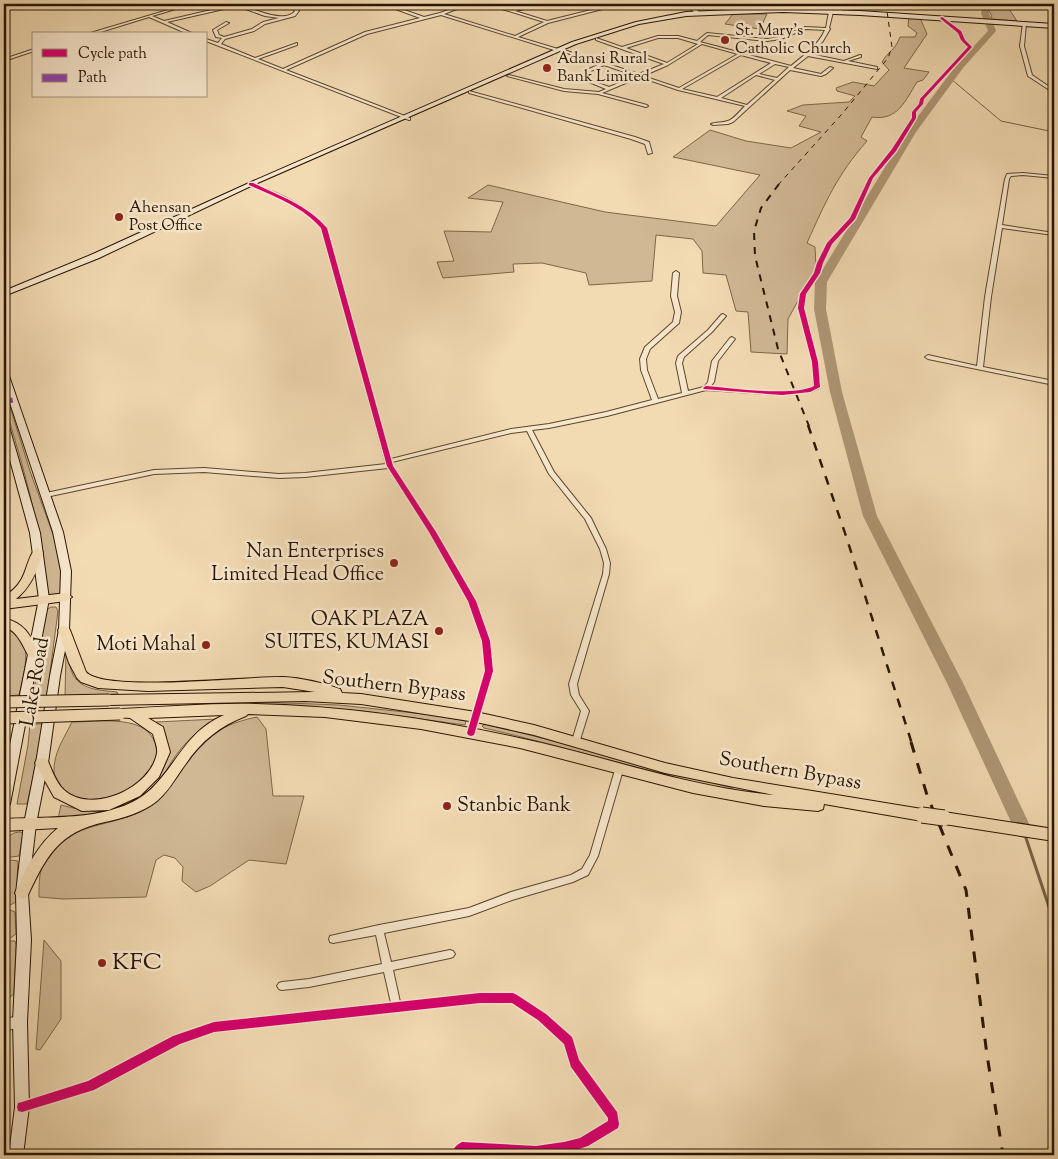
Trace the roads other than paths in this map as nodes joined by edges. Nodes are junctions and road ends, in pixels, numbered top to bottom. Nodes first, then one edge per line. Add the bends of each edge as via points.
1 (191, 4) edge
2 (222, 4) edge
3 (239, 4) edge
4 (291, 4) edge
5 (384, 4) edge
6 (468, 4) edge
7 (488, 4) edge
8 (541, 4) edge
9 (599, 4) edge
10 (620, 4) edge
11 (749, 4) edge
12 (840, 4) edge
13 (689, 6) edge
14 (226, 7) junction
15 (606, 7) junction
16 (512, 11) junction
17 (756, 11) junction
18 (714, 12) junction
19 (731, 12) junction
20 (831, 12) junction
21 (841, 12) junction
22 (441, 14) junction
23 (682, 14) junction
24 (699, 14) junction
25 (148, 16) junction
26 (284, 17) junction
27 (942, 18) junction
28 (423, 19) junction
29 (163, 22) junction
30 (547, 22) junction
31 (227, 23) dead end
32 (1024, 24) junction
33 (1054, 26) edge
34 (828, 30) junction
35 (96, 32) edge
36 (187, 32) edge
37 (515, 36) junction
38 (224, 38) junction
39 (597, 39) junction
40 (208, 41) edge
41 (700, 42) junction
42 (296, 44) dead end
43 (218, 45) junction
44 (622, 48) junction
45 (557, 50) junction
46 (32, 51) edge
47 (565, 52) junction
48 (740, 54) junction
49 (809, 55) junction
50 (860, 56) dead end
51 (256, 59) junction
52 (4, 60) edge
53 (838, 61) junction
54 (773, 63) junction
55 (603, 64) junction
56 (666, 64) junction
57 (791, 68) junction
58 (831, 68) dead end
59 (876, 68) dead end
60 (283, 70) junction
61 (756, 74) junction
62 (509, 76) junction
63 (639, 76) junction
64 (778, 79) junction
65 (610, 89) junction
66 (679, 90) junction
67 (470, 92) junction
68 (1054, 92) edge
69 (599, 93) junction
70 (718, 98) junction
71 (646, 106) dead end
72 (748, 106) junction
73 (407, 118) junction
74 (713, 124) dead end
75 (650, 153) dead end
76 (1054, 177) edge
77 (253, 185) junction
78 (1000, 226) junction
79 (1054, 234) edge
80 (676, 273) dead end
81 (22, 288) junction
82 (4, 290) edge
83 (5, 299) edge
84 (723, 316) dead end
85 (732, 339) dead end
86 (928, 357) dead end
87 (980, 368) junction
88 (4, 373) edge
89 (1054, 384) edge
90 (706, 388) junction
91 (685, 393) junction
92 (656, 400) junction
93 (4, 423) edge
94 (529, 429) junction
95 (390, 464) junction
96 (46, 495) junction
97 (38, 552) junction
98 (66, 597) junction
99 (44, 599) junction
100 (4, 603) edge
101 (4, 622) edge
102 (64, 630) junction
103 (33, 654) junction
104 (362, 699) junction
105 (4, 702) edge
106 (255, 709) junction
107 (125, 714) junction
108 (476, 717) junction
109 (4, 718) edge
110 (471, 733) junction
111 (576, 741) junction
112 (42, 764) junction
113 (619, 770) junction
114 (5, 786) edge
115 (736, 790) junction
116 (4, 804) edge
117 (88, 820) junction
118 (30, 824) junction
119 (4, 825) edge
120 (1048, 834) edge
121 (22, 893) junction
122 (380, 929) junction
123 (333, 939) dead end
124 (450, 954) dead end
125 (388, 968) junction
126 (282, 986) dead end
127 (396, 1007) junction
128 (20, 1022) junction
129 (4, 1025) edge
130 (22, 1107) junction
131 (16, 1155) edge
132 (456, 1155) edge

1 - 25 street
2 - 14 street
3 - 14 street
3 - 26 street via 266,15
4 - 26 street via 296,13
5 - 28 street
6 - 22 street
7 - 16 street
8 - 16 street
9 - 15 street
10 - 15 street
11 - 17 street
12 - 21 street
13 - 18 main road
13 - 23 main road
13 - 24 street
14 - 29 street
15 - 30 street
16 - 30 street
17 - 19 main road
17 - 20 main road
18 - 19 main road
18 - 24 main road
19 - 24 main road
20 - 21 main road
20 - 34 street
21 - 27 main road
22 - 28 street
22 - 37 street
23 - 24 main road
23 - 45 main road via 614,29
24 - 39 main road via 641,25
25 - 29 street
25 - 35 street
26 - 38 street
27 - 32 main road
27 - 90 street via 960,32 962,40 970,47 922,98 914,118 871,178 852,219 830,243 817,273 803,294 801,308 815,362 816,387 809,392 787,393
28 - 60 street via 366,32
29 - 36 street
30 - 37 street
31 - 38 street via 215,30
32 - 33 main road
32 - 68 street via 1022,46 1030,76
34 - 41 street via 805,28 767,40 711,33
34 - 49 street
37 - 45 street
38 - 43 street
39 - 44 street
39 - 47 main road
40 - 43 street
41 - 44 street via 664,36
41 - 48 street
41 - 56 street
42 - 51 street
43 - 51 street
44 - 56 street
45 - 73 main road
46 - 52 street
47 - 55 street
47 - 62 main road
48 - 54 street
48 - 66 street
49 - 53 street
49 - 57 street
50 - 53 street
51 - 60 street
53 - 59 street
54 - 57 street
54 - 61 street
55 - 63 street
55 - 65 street via 581,78
56 - 63 street
57 - 58 street via 821,74
57 - 64 street
60 - 73 street
61 - 64 street
61 - 70 street
62 - 67 main road
62 - 69 street via 558,89
63 - 65 street
63 - 66 street
64 - 72 street
65 - 69 street
66 - 70 street
67 - 73 main road
67 - 75 street via 648,143
69 - 71 street
70 - 72 street
72 - 74 street via 728,123
73 - 77 main road
76 - 78 street via 1010,175
77 - 81 main road
77 - 83 main road via 84,267
77 - 95 street via 304,208 324,228
78 - 79 street
78 - 87 street
80 - 92 street via 676,323 647,348 643,358 644,370
81 - 82 main road
81 - 83 main road
84 - 91 street via 680,356
85 - 90 street via 715,361 711,382
86 - 87 street
87 - 89 street
88 - 96 main road, Lake Road
90 - 91 street
91 - 92 street
92 - 94 street via 607,414
93 - 97 main road, Lake Road via 24,489
94 - 95 street
94 - 111 street via 551,473 588,518 607,563 573,684 585,712
95 - 96 street via 305,476 204,470 154,472
95 - 108 street via 472,601 486,641 489,671
96 - 98 main road, Lake Road via 66,570
97 - 99 main road, Lake Road
97 - 100 highway via 31,576
98 - 99 highway
98 - 102 main road, Lake Road
99 - 100 highway
99 - 103 main road, Lake Road
101 - 103 highway via 14,624 22,632
102 - 104 highway via 78,671 94,684 178,686 284,682
102 - 112 main road, Lake Road
103 - 114 main road, Lake Road
104 - 105 highway, Southern Bypass, bridge via 304,696
104 - 108 highway, Southern Bypass
106 - 107 highway, Southern Bypass
106 - 110 highway, Southern Bypass via 373,717
106 - 117 highway via 220,721 200,734 165,784 141,805 116,815
107 - 109 highway, Southern Bypass, bridge
107 - 112 highway via 150,723 163,739 163,758 146,785 136,793 109,804 86,806 74,803 64,798 50,783
108 - 110 street
108 - 111 highway, Southern Bypass
110 - 113 highway, Southern Bypass
111 - 115 highway, Southern Bypass
112 - 118 main road, Lake Road
113 - 115 highway, Southern Bypass
113 - 122 street via 594,856 585,872 469,912
114 - 116 main road, Lake Road
115 - 120 highway, Southern Bypass, bridge via 784,802 889,810
117 - 118 highway
117 - 121 highway via 49,844 38,858
118 - 119 highway
118 - 121 main road, Lake Road
121 - 128 main road, Lake Road via 24,940
122 - 123 street
122 - 125 street
124 - 125 street
125 - 126 street
125 - 127 street
127 - 130 street via 214,1027 177,1040 90,1086
127 - 132 street via 480,998 513,998 542,1017 568,1041 575,1063 612,1116 614,1124 592,1138 565,1148 536,1152 462,1148
128 - 129 street
128 - 130 main road, Lake Road
130 - 131 main road, Lake Road

